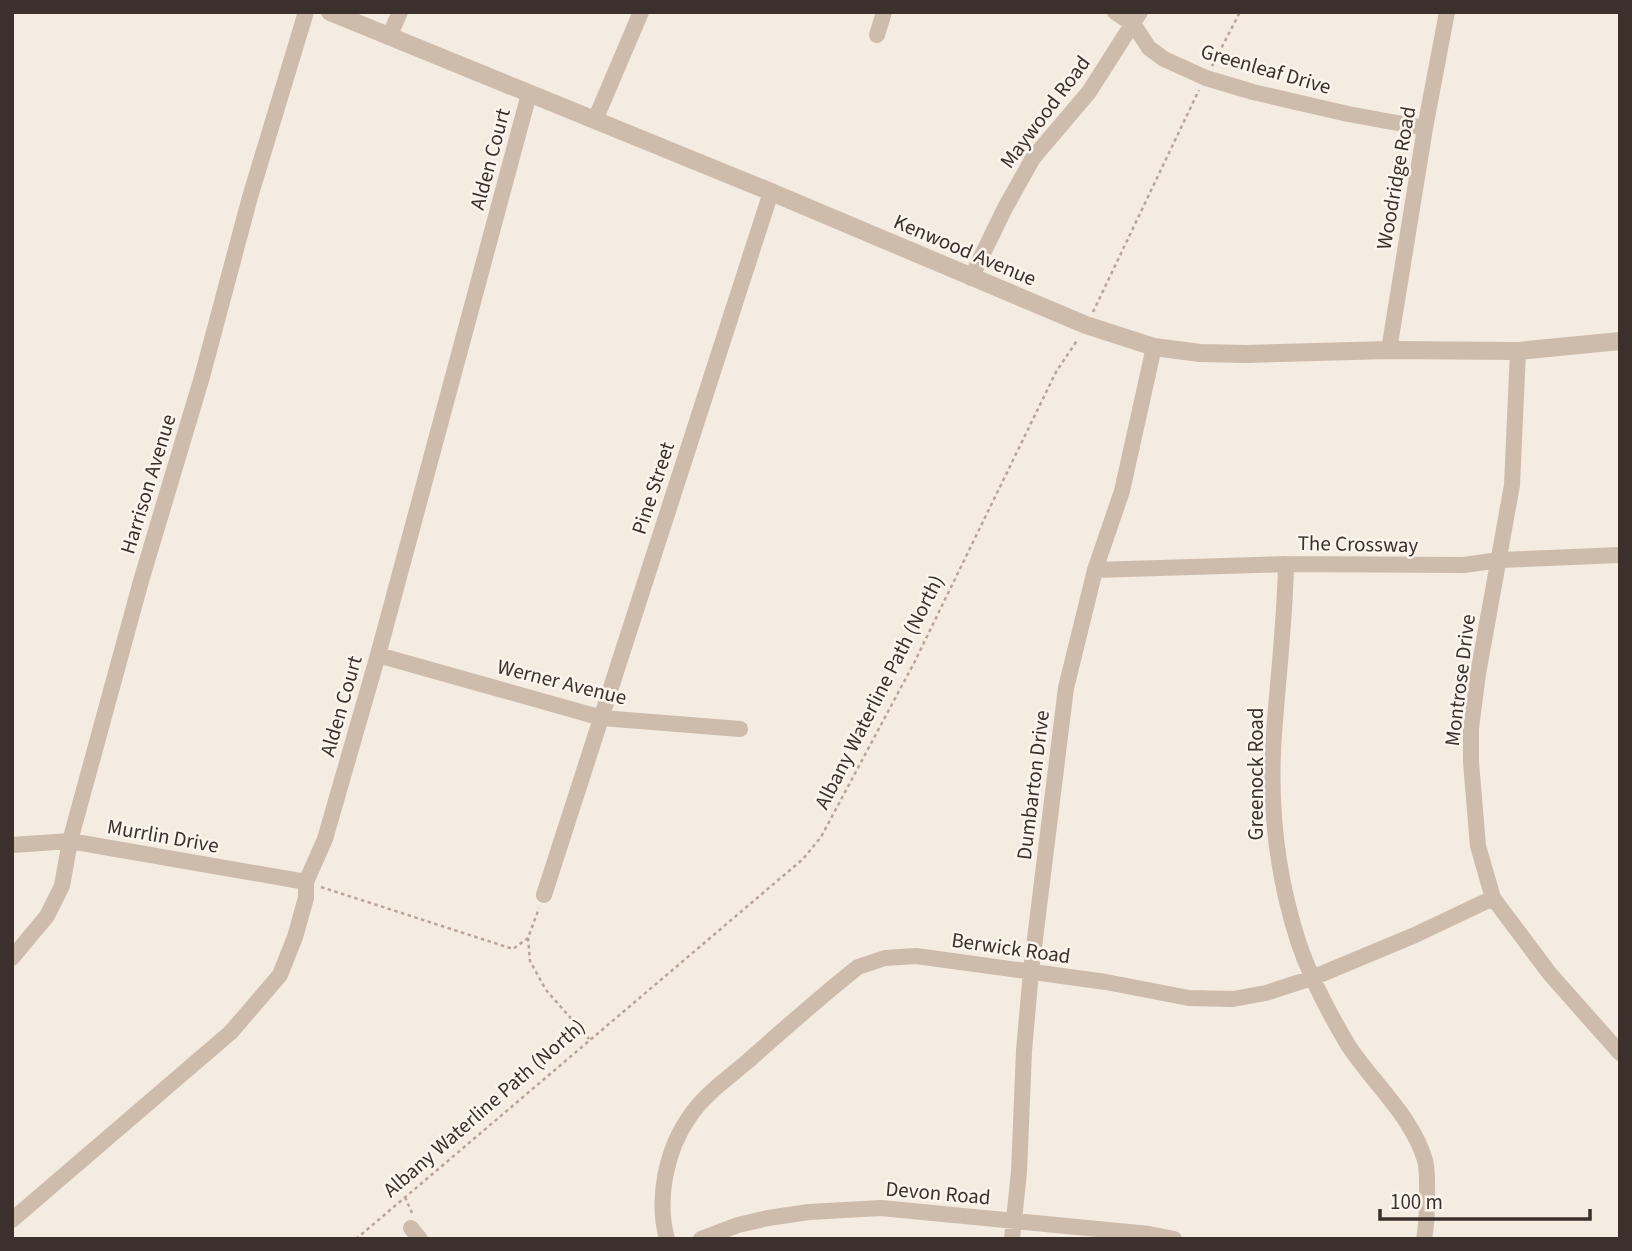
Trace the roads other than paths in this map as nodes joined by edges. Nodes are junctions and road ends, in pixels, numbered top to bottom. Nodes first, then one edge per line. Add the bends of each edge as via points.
1 (306, 12) edge
2 (330, 12) edge
3 (400, 12) edge
4 (641, 12) edge
5 (884, 12) edge
6 (1115, 12) edge
7 (1447, 12) edge
8 (1137, 19) edge
9 (877, 35) dead end
10 (389, 37) junction
11 (529, 94) junction
12 (594, 120) junction
13 (1425, 128) junction
14 (771, 192) junction
15 (971, 278) junction
16 (1620, 341) edge
17 (1154, 347) junction
18 (1389, 351) junction
19 (1518, 351) junction
20 (1620, 555) edge
21 (1499, 560) junction
22 (1286, 564) junction
23 (1095, 570) junction
24 (378, 655) junction
25 (602, 718) junction
26 (740, 729) dead end
27 (71, 841) junction
28 (12, 845) edge
29 (306, 882) junction
30 (544, 895) road end
31 (1493, 898) junction
32 (12, 958) edge
33 (1031, 971) junction
34 (1312, 978) junction
35 (1620, 1054) edge
36 (12, 1220) edge
37 (1013, 1221) junction
38 (667, 1239) edge
39 (701, 1239) edge
40 (1012, 1239) edge
41 (1174, 1239) edge
42 (1424, 1239) edge

1 - 27 street, Harrison Avenue via 141,581
2 - 10 street, Kenwood Avenue
3 - 10 street
4 - 12 street
5 - 9 street
6 - 8 street, Greenleaf Drive
7 - 13 street, Woodridge Road
8 - 13 street, Greenleaf Drive via 1149,48 1206,78 1321,108
8 - 15 street, Maywood Road via 1089,92 1033,158
10 - 11 street, Kenwood Avenue
11 - 12 street, Kenwood Avenue
11 - 24 street, Alden Court
12 - 14 street, Kenwood Avenue
13 - 18 street, Woodridge Road
14 - 15 street, Kenwood Avenue
14 - 25 street, Pine Street
15 - 17 street, Kenwood Avenue
16 - 19 street, Kenwood Avenue
17 - 18 street, Kenwood Avenue via 1247,354
17 - 23 street, Dumbarton Drive via 1122,491
18 - 19 street, Kenwood Avenue
19 - 21 street, Montrose Drive via 1512,485
20 - 21 street, The Crossway
21 - 22 street, The Crossway via 1450,566
21 - 31 street, Montrose Drive via 1471,739 1478,846
22 - 23 street, The Crossway
22 - 34 street, Greenock Road via 1274,736 1276,845
23 - 33 street, Dumbarton Drive via 1066,688
24 - 25 street, Werner Avenue
24 - 29 street, Alden Court via 325,839
25 - 26 street, Werner Avenue
25 - 30 street, Pine Street
27 - 28 street, Murrlin Drive
27 - 29 street, Murrlin Drive
27 - 32 street, Harrison Avenue via 62,886 47,916
29 - 36 street, Alden Court via 306,898 280,975 232,1032
31 - 34 street, Berwick Road
31 - 35 street, Montrose Drive via 1550,974
33 - 34 street, Berwick Road via 1189,998 1233,999
33 - 37 street, Dumbarton Drive
33 - 38 street, Berwick Road via 916,956 885,958 858,967 690,1115 674,1143 663,1188 662,1221
34 - 42 street, Greenock Road via 1349,1045 1410,1129 1424,1158
37 - 39 street, Devon Road via 881,1208 821,1211 738,1225
37 - 40 street, Dumbarton Drive
37 - 41 street, Devon Road

